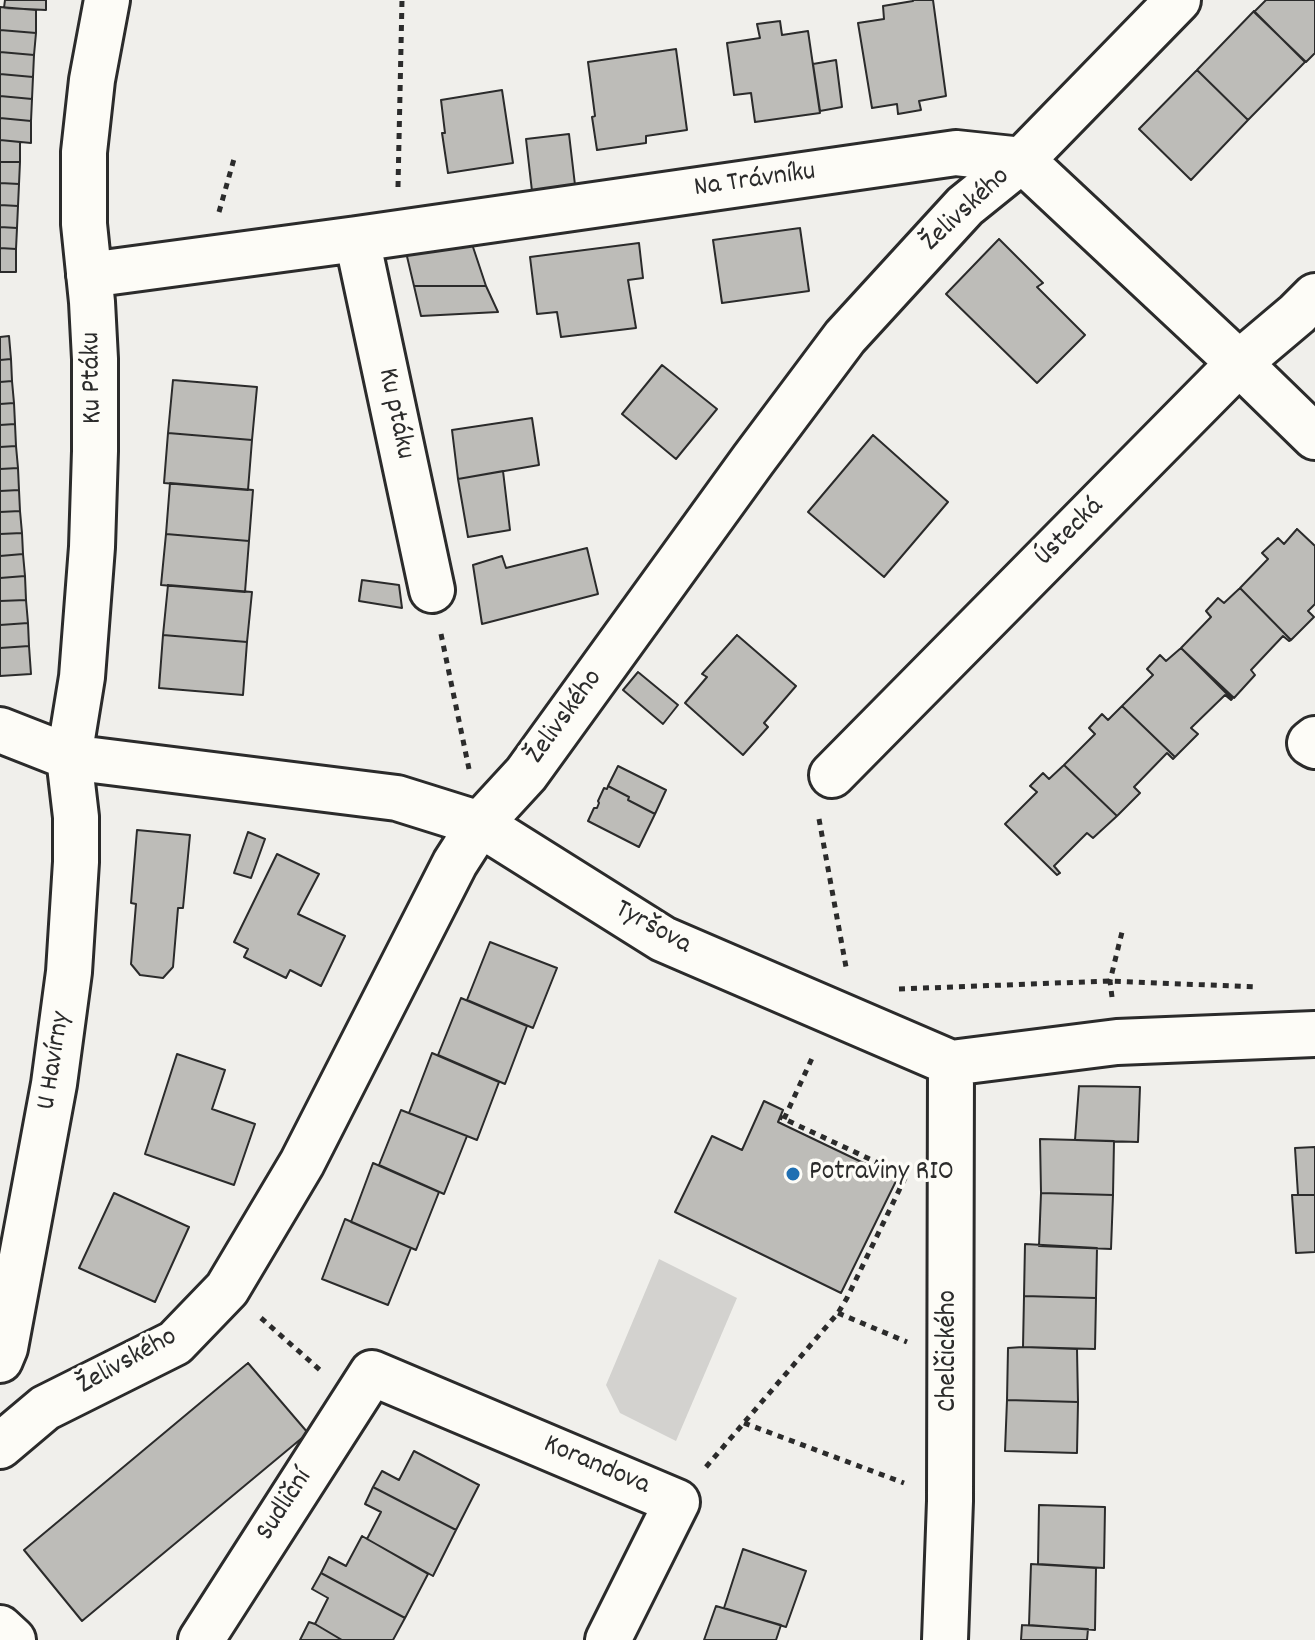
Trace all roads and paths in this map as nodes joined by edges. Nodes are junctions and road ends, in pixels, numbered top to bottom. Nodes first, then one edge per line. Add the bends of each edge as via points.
1 (107, 0) edge
2 (402, 0) edge
3 (1178, 0) edge
4 (1022, 160) junction
5 (357, 239) junction
6 (89, 275) junction
7 (1315, 296) edge
8 (1239, 363) junction
9 (1315, 437) edge
10 (432, 590) joint
11 (0, 730) edge
12 (69, 757) junction
13 (832, 775) joint
14 (480, 824) junction
15 (1123, 928) dead end
16 (1110, 981) junction
17 (1268, 987) dead end
18 (896, 989) dead end
19 (834, 1013) junction
20 (1315, 1034) edge
21 (951, 1063) junction
22 (796, 1096) dead end
23 (227, 1289) junction
24 (838, 1313) junction
25 (949, 1359) junction
26 (0, 1360) edge
27 (372, 1373) junction
28 (744, 1423) junction
29 (0, 1446) edge
30 (950, 1501) junction
31 (677, 1502) junction
32 (0, 1628) edge
33 (13, 1640) edge
34 (201, 1640) edge
35 (608, 1640) edge
36 (945, 1640) edge

1 - 6 street, Ku Ptáku via 84,152
2 - 5 path via 398,197
3 - 4 street, Želivského
4 - 5 street, Na Trávníku via 956,153
4 - 8 street
4 - 14 street, Želivského via 965,206 845,337 526,774
5 - 6 street, Na Trávníku
5 - 10 street, Ku ptáku
6 - 12 street, Ku Ptáku via 95,374 92,547 82,677
7 - 8 street, Ústecká
8 - 9 street
8 - 13 street, Ústecká
10 - 14 path
11 - 12 street, Tyršova
12 - 14 street, Tyršova via 397,798
12 - 26 street, U Havírny via 76,862 69,972 54,1084
13 - 19 path via 816,802 850,991
14 - 19 street, Tyršova via 663,939
14 - 23 street, Želivského via 455,863 302,1163
15 - 16 path
16 - 17 path
16 - 18 path
19 - 21 street, Tyršova
20 - 21 street via 1117,1042
21 - 25 street, Chelčického
22 - 24 path via 782,1118 906,1176
23 - 27 path via 331,1380
23 - 29 street, Želivského via 175,1343 45,1408
24 - 25 path
24 - 28 path
25 - 30 street, Chelčického
27 - 31 street, Korandova
27 - 34 street, Sudliční
28 - 30 path
28 - 31 path
30 - 36 street, Chelčického
31 - 35 street, Korandova
32 - 33 street

